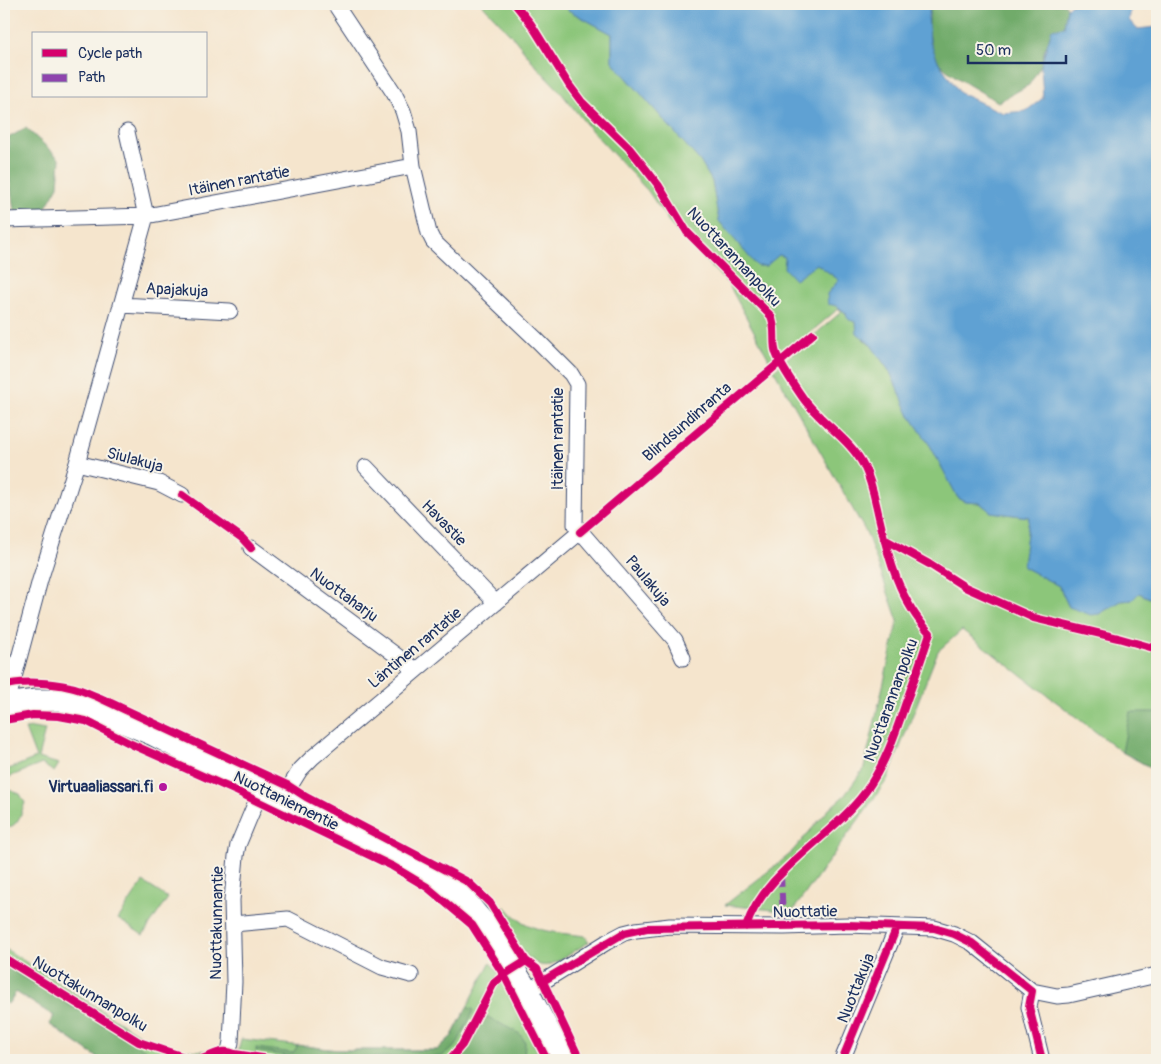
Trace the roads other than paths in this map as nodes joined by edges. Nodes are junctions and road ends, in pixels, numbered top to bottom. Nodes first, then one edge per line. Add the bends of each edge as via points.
1 (335, 4) edge
2 (127, 132) dead end
3 (413, 166) junction
4 (146, 216) junction
5 (4, 220) edge
6 (121, 304) junction
7 (230, 310) dead end
8 (77, 463) junction
9 (366, 467) dead end
10 (182, 495) dead end
11 (580, 532) junction
12 (251, 548) dead end
13 (496, 603) junction
14 (683, 658) dead end
15 (416, 670) junction
16 (6, 704) edge
17 (261, 790) junction
18 (282, 799) junction
19 (233, 924) junction
20 (897, 927) junction
21 (411, 975) dead end
22 (1157, 975) edge
23 (528, 991) junction
24 (1032, 991) junction
25 (223, 1060) edge
26 (564, 1060) edge
27 (842, 1060) edge
28 (1042, 1060) edge

1 - 3 street via 394,92 409,132
2 - 4 street
3 - 4 street, Itäinen rantatie
3 - 11 street, Itäinen rantatie via 433,241 537,340 577,384 575,524
4 - 5 street, Itäinen rantatie
4 - 6 street
6 - 7 street, Apajakuja
6 - 8 street
8 - 10 street, Siulakuja via 159,483
8 - 16 street
9 - 13 street, Havastie
11 - 13 street, Läntinen rantatie
11 - 14 street, Paulakuja via 675,640
12 - 15 street, Nuottaharju
13 - 15 street, Läntinen rantatie
15 - 18 street, Läntinen rantatie via 313,757 300,770
16 - 17 main road, Nuottaniementie via 60,700 82,705 151,734
17 - 18 main road, Nuottaniementie
17 - 19 street, Nuottakunnantie via 238,845 232,900
18 - 23 main road, Nuottaniementie via 450,886 488,927
19 - 21 street via 288,919 382,967
19 - 25 street, Nuottakunnantie via 231,1042
20 - 23 street, Nuottatie via 670,926 636,930 607,942
20 - 24 street, Nuottatie via 934,928 954,934 977,947
20 - 27 street, Nuottakuja
22 - 24 street, Nuottatie via 1069,995
23 - 26 main road, Nuottaniementie
24 - 28 street via 1029,1007

